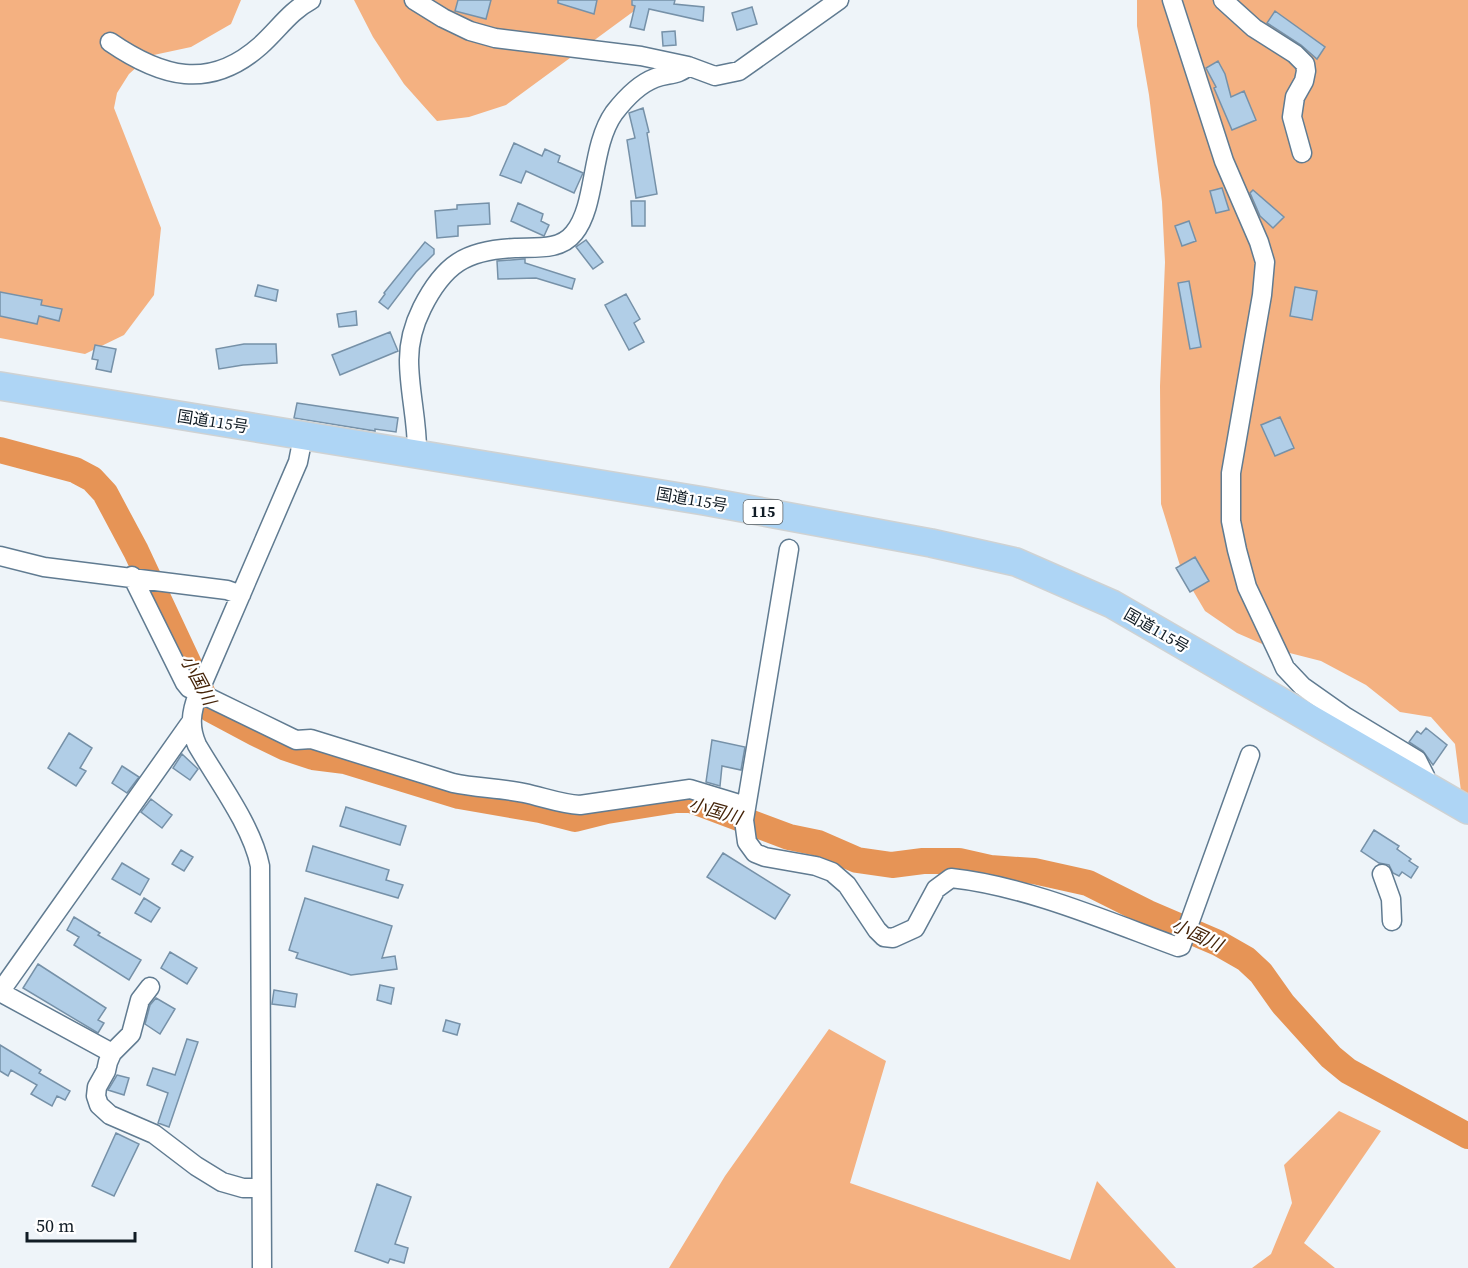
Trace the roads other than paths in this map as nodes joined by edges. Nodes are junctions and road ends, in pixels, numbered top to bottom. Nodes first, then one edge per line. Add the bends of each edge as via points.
1 (311, 0) edge
2 (414, 0) edge
3 (839, 0) edge
4 (1172, 0) edge
5 (1223, 0) edge
6 (110, 42) dead end
7 (688, 66) junction
8 (1302, 153) dead end
9 (0, 386) edge
10 (303, 437) junction
11 (417, 455) junction
12 (789, 549) dead end
13 (0, 556) edge
14 (132, 576) junction
15 (241, 595) junction
16 (198, 694) junction
17 (191, 722) junction
18 (1250, 755) dead end
19 (1427, 786) junction
20 (746, 806) junction
21 (1468, 810) edge
22 (1382, 874) dead end
23 (1392, 921) dead end
24 (150, 987) dead end
25 (0, 992) edge
26 (112, 1053) junction
27 (261, 1188) junction
28 (262, 1268) edge

1 - 6 street via 289,15 255,50 208,73 172,73 152,67
2 - 7 street via 470,31 495,38 641,56
3 - 7 street via 739,71 715,76
4 - 19 street via 1224,162 1265,262 1231,473 1231,521 1247,587 1281,659 1294,677 1314,696 1417,759
5 - 8 street via 1305,64 1304,81 1295,97 1292,117
7 - 11 street via 682,72 646,83 613,114 598,151 583,218 573,234 548,248 480,252 448,270 433,286 414,323 409,357
9 - 10 highway, 国道115号 / 115
10 - 11 highway, 国道115号 / 115
10 - 15 street via 298,462
11 - 19 highway, 国道115号 / 115 via 725,505 1016,562 1112,604
12 - 20 street
13 - 14 street via 44,567
14 - 15 street
14 - 16 street via 184,683
15 - 16 street
16 - 17 street
16 - 20 street via 296,740 311,740 476,788 521,792 580,805 690,789
17 - 25 street
17 - 27 street via 197,746 247,830 260,866
18 - 20 street via 1184,943 1178,947 1020,892 951,878 936,890 915,928 893,938 884,937 847,885 831,872 755,853 745,833
19 - 21 highway, 国道115号 / 115
22 - 23 street via 1391,899
24 - 26 street via 140,1000 131,1034
25 - 26 street
26 - 27 street via 97,1088 96,1096 103,1109 154,1134 222,1182
27 - 28 street

